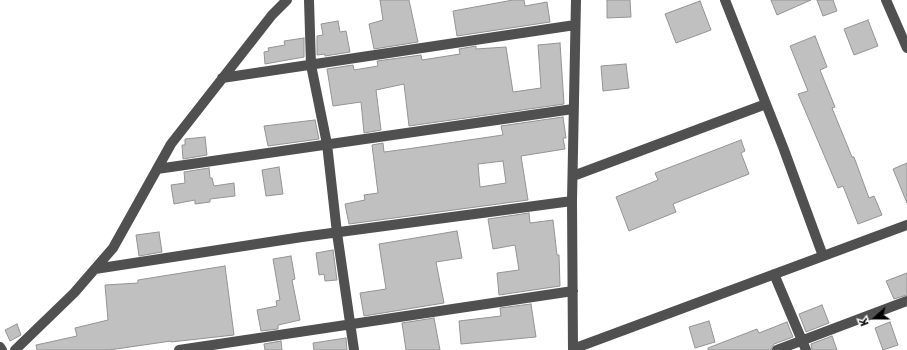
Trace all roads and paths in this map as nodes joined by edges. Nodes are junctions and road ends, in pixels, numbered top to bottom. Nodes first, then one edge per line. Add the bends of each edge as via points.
1 (286, 0) edge
2 (309, 0) edge
3 (576, 0) edge
4 (725, 0) edge
5 (888, 1) edge
6 (575, 25) junction
7 (907, 48) edge
8 (311, 64) junction
9 (222, 78) junction
10 (766, 104) junction
11 (573, 109) junction
12 (328, 144) junction
13 (157, 169) junction
14 (573, 176) junction
15 (572, 200) junction
16 (907, 225) edge
17 (337, 232) junction
18 (823, 256) junction
19 (95, 269) junction
20 (774, 274) junction
21 (572, 291) junction
22 (907, 301) edge
23 (350, 324) junction
24 (804, 345) edge
25 (0, 347) edge
26 (573, 349) edge
27 (2, 350) edge
28 (15, 350) edge
29 (179, 350) edge
30 (354, 350) edge
31 (777, 350) edge

1 - 9 street
2 - 8 street
3 - 6 street
4 - 10 street
5 - 7 street
6 - 8 street
6 - 11 street
8 - 9 street
8 - 12 street
9 - 13 street via 170,144
10 - 14 street
10 - 18 street
11 - 12 street
11 - 14 street
12 - 13 street
12 - 17 street
13 - 19 street via 113,248
14 - 15 street
15 - 17 street
15 - 21 street
16 - 18 street
17 - 19 street
17 - 23 street
18 - 20 street
19 - 28 street
20 - 24 street
20 - 26 street
21 - 23 street
21 - 26 street
22 - 24 street
23 - 29 street
23 - 30 street
24 - 31 street
25 - 27 street

